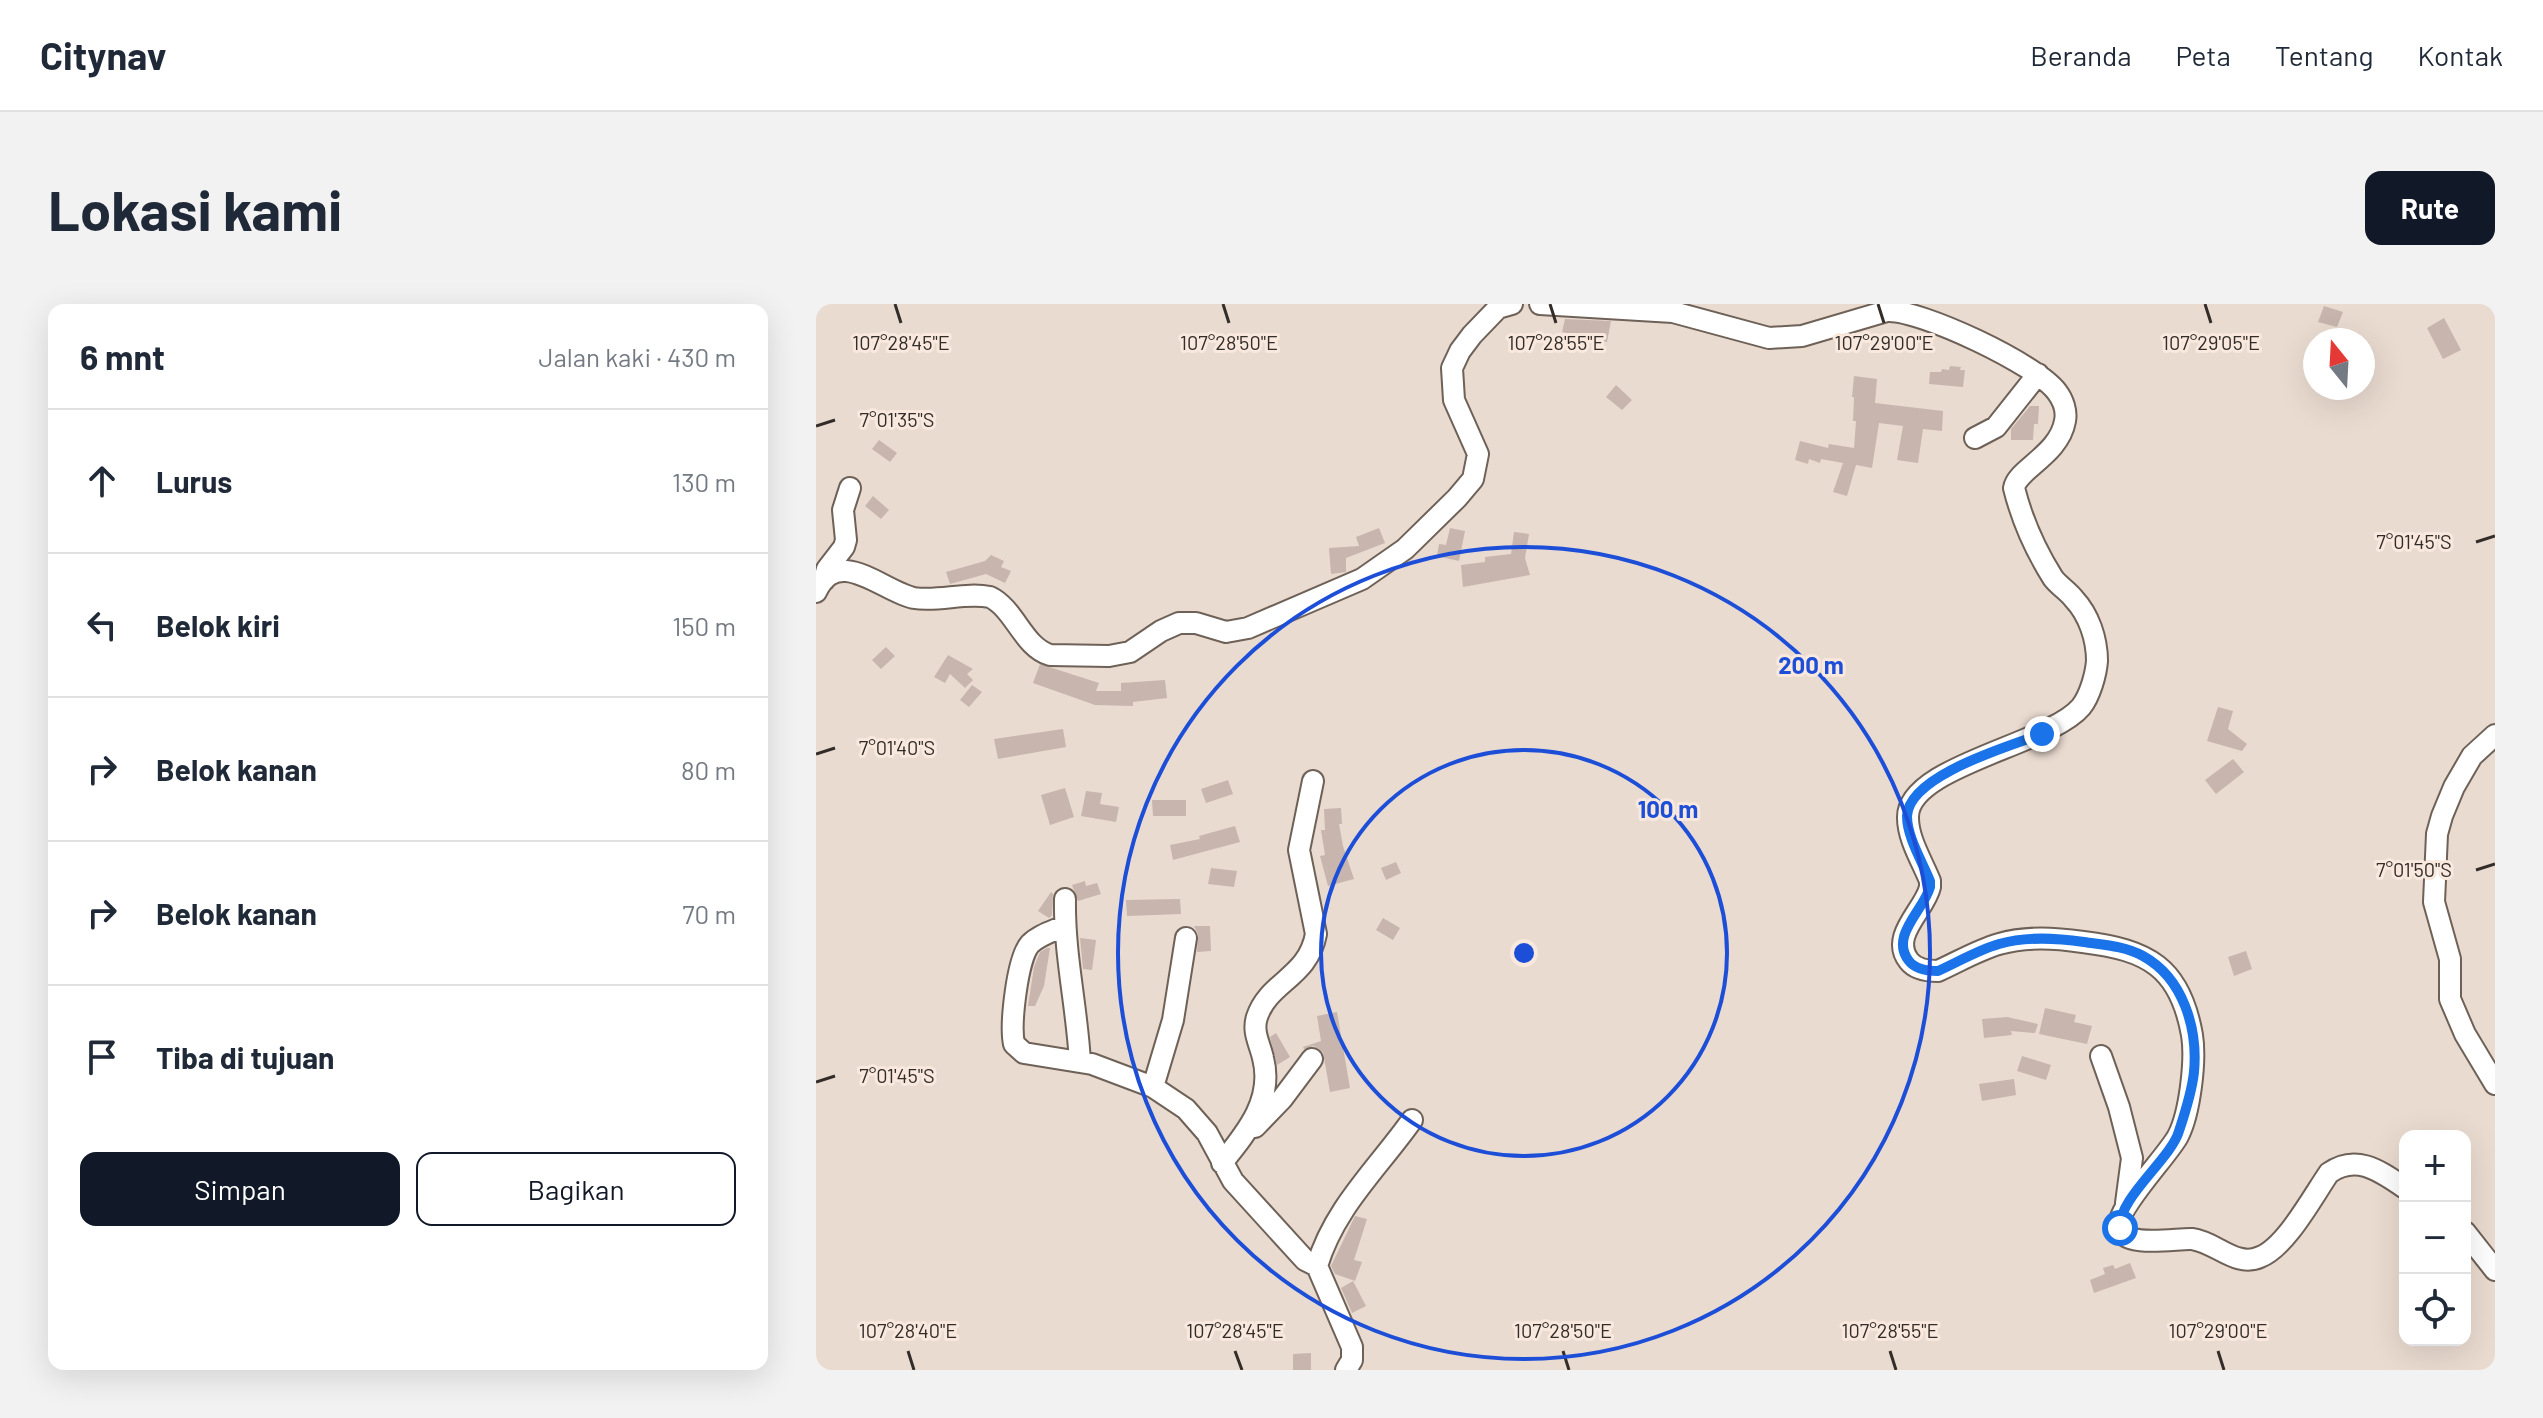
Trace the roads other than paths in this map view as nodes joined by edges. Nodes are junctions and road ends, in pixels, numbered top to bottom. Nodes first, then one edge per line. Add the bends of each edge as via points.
1 (1540, 304) edge
2 (1502, 305) edge
3 (1903, 307) edge
4 (1672, 308) edge
5 (2038, 374) junction
6 (1975, 438) dead end
7 (850, 488) dead end
8 (820, 586) edge
9 (2495, 735) edge
10 (1313, 781) dead end
11 (1065, 899) dead end
12 (1064, 926) junction
13 (1186, 938) dead end
14 (2101, 1056) dead end
15 (1312, 1059) dead end
16 (1080, 1062) junction
17 (2495, 1084) edge
18 (1153, 1087) junction
19 (1412, 1120) dead end
20 (1245, 1133) junction
21 (1222, 1163) junction
22 (2399, 1184) edge
23 (2125, 1211) junction
24 (2471, 1240) edge
25 (1317, 1266) junction
26 (2495, 1270) edge
27 (1346, 1370) edge

1 - 4 street
2 - 8 street via 1460,351 1452,368 1454,400 1478,454 1473,479 1405,549 1362,579 1317,600 1232,632 1184,622 1130,652 1050,655 990,597 916,598 859,572 839,573
3 - 4 street via 1778,338 1752,335
3 - 5 street
5 - 6 street via 1996,427
5 - 23 street via 2056,390 2065,421 2052,449 2014,488 2036,549 2087,617 2097,662 2080,708 2042,734 1941,776 1910,804 1911,836 1930,887 1909,923 1903,947 1915,967 1938,971 1997,944 2025,939 2118,946 2142,956 2172,980 2192,1036 2194,1072 2178,1136
7 - 8 street via 843,510 846,540
9 - 17 street via 2472,756 2442,816 2434,902 2450,959 2450,999
10 - 20 street via 1299,850 1314,947 1257,1016 1254,1028 1265,1091
11 - 12 street
12 - 16 street
12 - 16 street via 1037,938 1025,952 1012,1036 1024,1053
13 - 18 street via 1173,1020
14 - 23 street via 2132,1158
15 - 20 street via 1262,1121
16 - 18 street
18 - 21 street via 1186,1109 1207,1133
19 - 25 street via 1352,1196 1325,1240
20 - 21 street
21 - 25 street via 1305,1260
22 - 23 street via 2374,1167 2338,1167 2284,1238 2267,1254 2250,1260 2199,1241 2138,1240 2123,1234 2119,1224
24 - 26 street
25 - 27 street via 1352,1347

